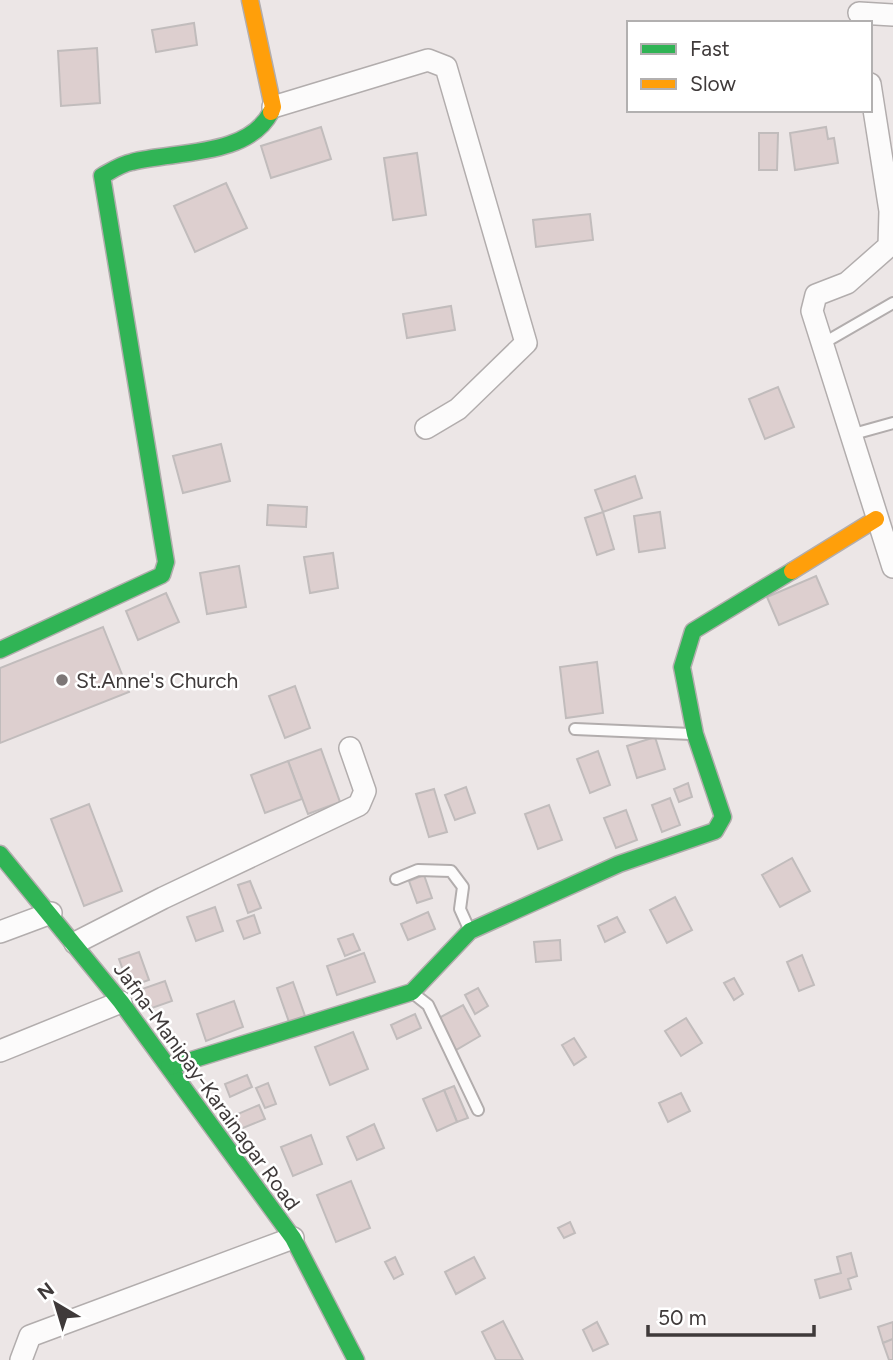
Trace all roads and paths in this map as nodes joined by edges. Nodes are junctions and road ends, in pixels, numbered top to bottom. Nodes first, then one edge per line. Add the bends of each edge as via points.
1 (250, 0) edge
2 (859, 12) edge
3 (893, 15) edge
4 (872, 97) edge
5 (273, 107) junction
6 (893, 303) edge
7 (822, 344) junction
8 (893, 423) edge
9 (426, 428) dead end
10 (850, 435) junction
11 (876, 519) junction
12 (893, 567) edge
13 (0, 650) edge
14 (575, 729) dead end
15 (695, 734) junction
16 (350, 748) dead end
17 (0, 854) edge
18 (396, 879) dead end
19 (51, 913) junction
20 (0, 932) edge
21 (470, 932) junction
22 (75, 943) junction
23 (412, 992) junction
24 (121, 1002) junction
25 (0, 1051) edge
26 (169, 1067) junction
27 (478, 1110) dead end
28 (293, 1238) junction
29 (21, 1360) edge
30 (356, 1360) edge

1 - 5 street
2 - 3 street
4 - 7 street via 890,211 889,246 847,283 816,295 812,311
5 - 9 street via 428,60 446,68 526,343 458,409
5 - 13 street via 264,125 228,146 130,162 102,176 166,562 162,575
6 - 7 lane
7 - 10 street
8 - 10 lane
10 - 11 street
11 - 12 street
11 - 15 street via 693,631 682,667
14 - 15 lane
15 - 21 street via 723,817 715,831 619,864
16 - 22 street via 365,791 359,805
17 - 19 street, Jafna-Manipay-Karainagar Road
18 - 21 lane via 418,870 451,871 463,887 460,909
19 - 20 street
19 - 22 street, Jafna-Manipay-Karainagar Road
21 - 23 street
22 - 24 street, Jafna-Manipay-Karainagar Road
23 - 26 street
23 - 27 lane via 428,1005
24 - 25 street
24 - 26 street, Jafna-Manipay-Karainagar Road
26 - 28 street, Jafna-Manipay-Karainagar Road
28 - 29 street via 30,1336
28 - 30 street, Jafna-Manipay-Karainagar Road

